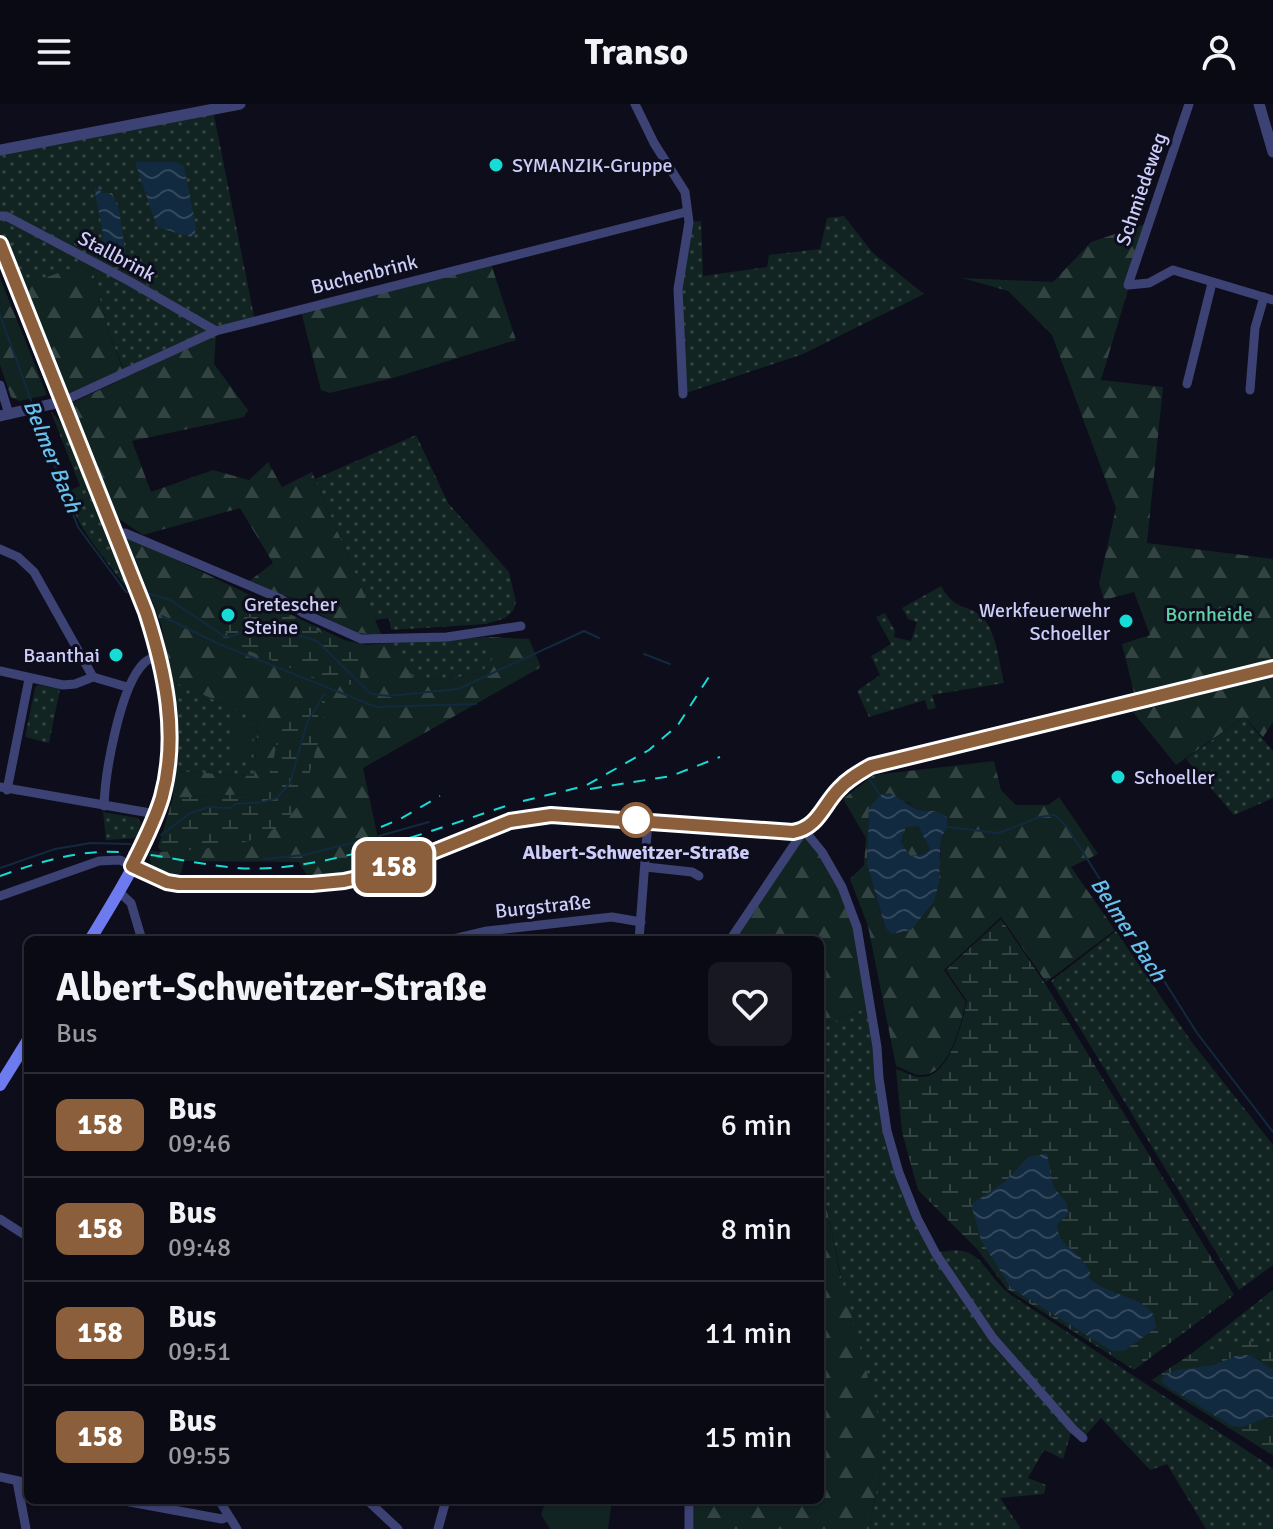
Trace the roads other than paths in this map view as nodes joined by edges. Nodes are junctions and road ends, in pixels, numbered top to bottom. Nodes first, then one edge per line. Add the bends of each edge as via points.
1 (240, 104) edge
2 (635, 104) edge
3 (1189, 104) edge
4 (1259, 104) edge
5 (0, 150) edge
6 (1273, 152) edge
7 (686, 212) junction
8 (0, 216) edge
9 (0, 243) edge
10 (1212, 283) junction
11 (1268, 299) edge
12 (216, 331) junction
13 (1187, 384) dead end
14 (0, 385) edge
15 (1250, 390) dead end
16 (683, 394) dead end
17 (61, 402) junction
18 (5, 415) edge
19 (116, 535) junction
20 (0, 549) edge
21 (521, 626) dead end
22 (160, 654) junction
23 (1273, 668) edge
24 (0, 671) edge
25 (93, 677) junction
26 (29, 679) junction
27 (127, 687) junction
28 (3, 789) edge
29 (104, 806) junction
30 (156, 814) junction
31 (648, 821) junction
32 (804, 830) junction
33 (132, 866) junction
34 (646, 867) junction
35 (699, 876) dead end
36 (119, 892) junction
37 (0, 896) edge
38 (641, 922) junction
39 (92, 936) edge
40 (141, 936) edge
41 (466, 936) edge
42 (639, 936) edge
43 (733, 936) edge
44 (24, 1046) edge
45 (0, 1085) edge
46 (0, 1219) edge
47 (24, 1234) edge
48 (1083, 1438) dead end
49 (0, 1477) edge
50 (17, 1481) junction
51 (24, 1482) edge
52 (141, 1504) edge
53 (221, 1504) edge
54 (371, 1504) edge
55 (445, 1504) edge
56 (689, 1504) edge
57 (228, 1517) junction
58 (26, 1529) edge
59 (237, 1529) edge
60 (398, 1529) edge
61 (438, 1529) edge
62 (689, 1529) edge

1 - 5 street
2 - 7 street via 685,192
3 - 10 street, Schmiedeweg via 1128,285 1149,283 1173,270
4 - 6 street
7 - 12 street, Buchenbrink
7 - 16 street via 689,222 678,289
8 - 12 street, Stallbrink
9 - 17 main road
10 - 11 street
10 - 13 street
11 - 15 street via 1255,328
12 - 17 street, Buchenbrink
14 - 18 street
17 - 18 street
17 - 19 main road
19 - 21 street via 125,533 196,561 361,639 447,637
19 - 22 main road
20 - 25 street via 34,572
22 - 27 street via 144,663
22 - 30 main road via 169,732
23 - 32 street via 871,766 837,790
24 - 26 street
25 - 26 street via 63,685
25 - 27 street
26 - 28 street
27 - 29 street
28 - 29 street
29 - 30 street
30 - 33 main road
31 - 32 street
31 - 33 street via 521,818 383,872 312,884 179,884
31 - 34 street
32 - 43 street
32 - 48 street via 842,887 857,927 887,1131 917,1218 993,1338
33 - 36 main road
33 - 37 street via 120,860 99,861
34 - 35 street
34 - 38 street
36 - 39 main road
36 - 40 street via 131,903
38 - 41 street, Burgstraße via 612,917
38 - 42 street
44 - 45 main road
46 - 47 street
49 - 50 street
50 - 51 street
50 - 58 street
52 - 57 street
53 - 57 street
54 - 60 street
55 - 61 street
56 - 62 street
57 - 59 street

